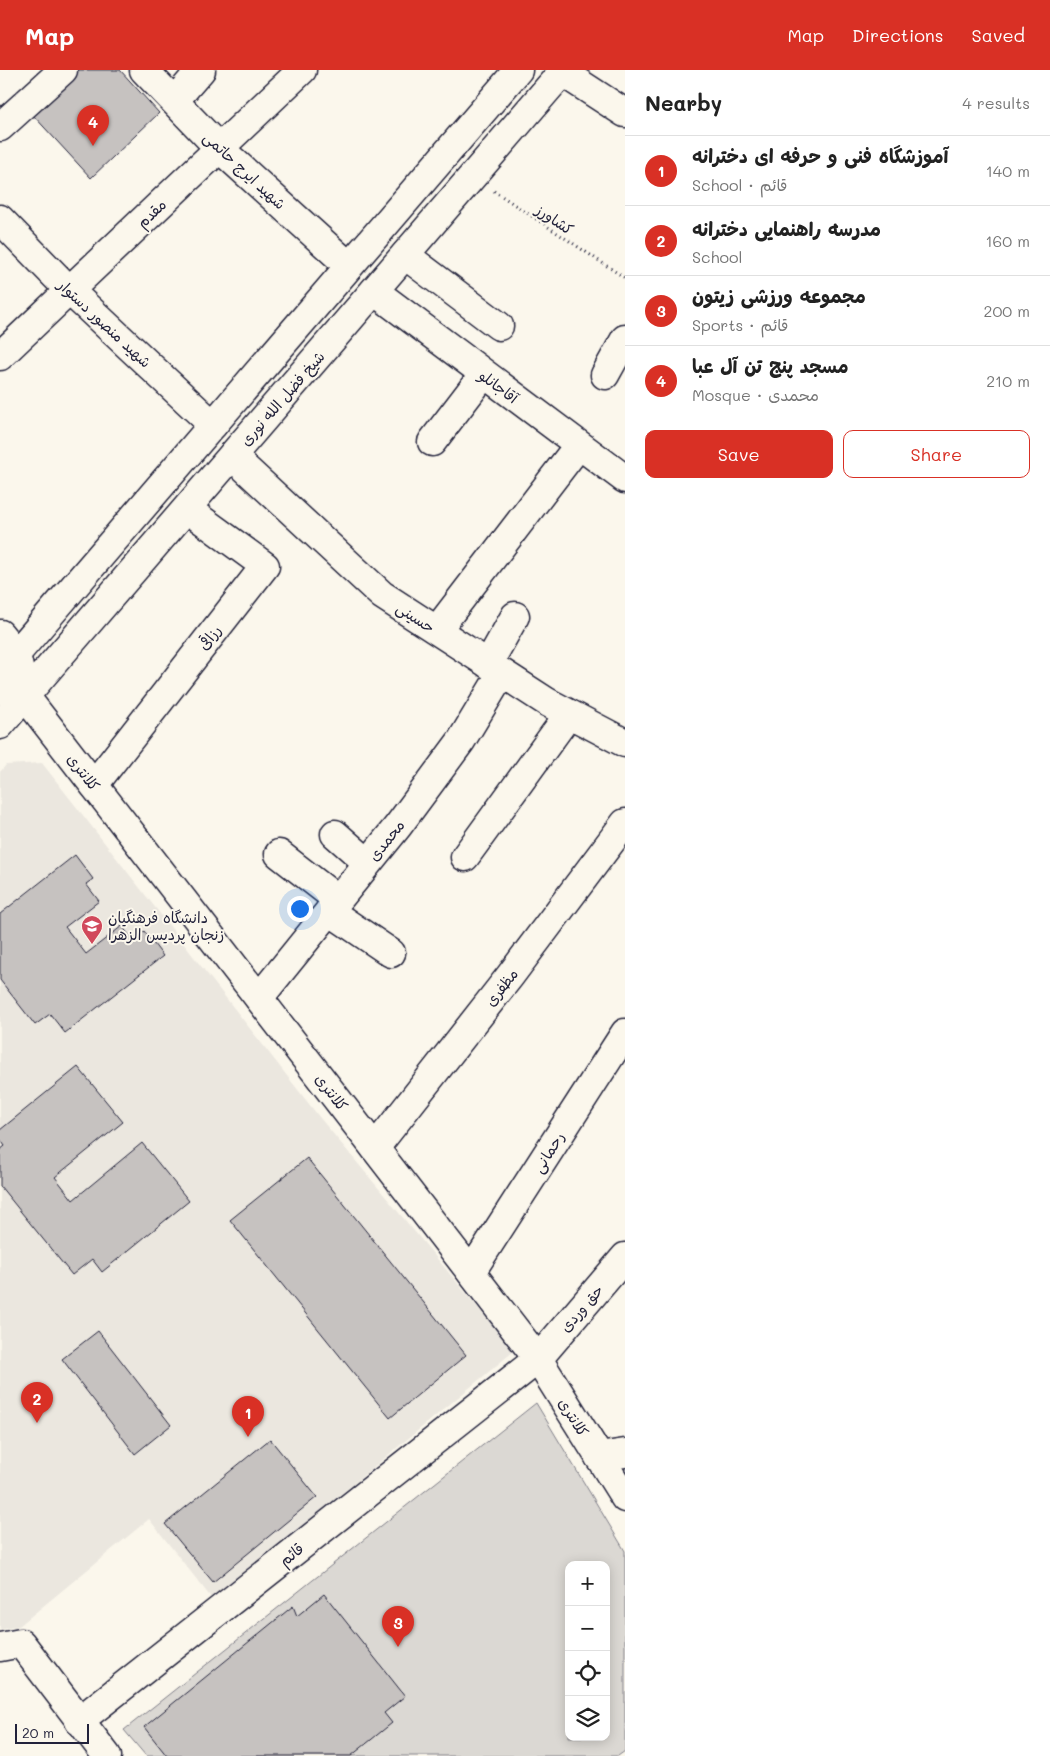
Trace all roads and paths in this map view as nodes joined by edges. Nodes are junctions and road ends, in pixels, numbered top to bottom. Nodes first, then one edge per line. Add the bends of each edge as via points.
1 (63, 70) edge
2 (144, 70) edge
3 (201, 70) edge
4 (302, 70) edge
5 (518, 70) edge
6 (563, 71) edge
7 (174, 100) junction
8 (625, 113) edge
9 (0, 127) edge
10 (219, 148) junction
11 (472, 176) junction
12 (0, 219) edge
13 (405, 255) junction
14 (349, 266) junction
15 (625, 278) edge
16 (69, 290) junction
17 (374, 291) junction
18 (499, 326) dead end
19 (625, 340) edge
20 (0, 356) edge
21 (484, 374) junction
22 (604, 375) dead end
23 (213, 425) junction
24 (432, 442) dead end
25 (578, 446) junction
26 (232, 456) junction
27 (625, 479) edge
28 (187, 509) junction
29 (515, 616) dead end
30 (437, 630) junction
31 (5, 653) edge
32 (495, 669) junction
33 (13, 693) edge
34 (569, 714) junction
35 (0, 725) edge
36 (625, 743) edge
37 (94, 785) junction
38 (625, 823) edge
39 (335, 834) dead end
40 (279, 854) dead end
41 (465, 857) dead end
42 (368, 863) junction
43 (334, 905) junction
44 (391, 953) dead end
45 (259, 998) junction
46 (625, 1033) edge
47 (376, 1148) junction
48 (623, 1262) edge
49 (471, 1272) junction
50 (538, 1359) junction
51 (612, 1455) edge
52 (625, 1498) edge
53 (0, 1647) edge
54 (80, 1721) junction
55 (107, 1756) edge

1 - 9 street
2 - 7 street, شهید ایرج حاتمی
3 - 7 street
4 - 10 street, مقدم
5 - 14 street
6 - 8 street
6 - 11 street, شیخ فضل الله نوری
7 - 10 street, شهید ایرج حاتمی
10 - 14 street, شهید ایرج حاتمی
10 - 16 street, مقدم
11 - 13 street, شیخ فضل الله نوری
11 - 15 path, کشاورز
12 - 16 street, شهید منصور دستوار
13 - 17 street, شیخ فضل الله نوری
13 - 18 street
14 - 23 street
16 - 20 street, مقدم
16 - 23 street, شهید منصور دستوار
17 - 21 street, آقاجانلو
17 - 26 street, شیخ فضل الله نوری
19 - 22 street
21 - 24 street
21 - 25 street, آقاجانلو
23 - 31 street
25 - 27 street, آقاجانلو
25 - 30 street
26 - 28 street, شیخ فضل الله نوری
26 - 30 street, حسینی via 382,595
28 - 33 street, شیخ فضل الله نوری
28 - 37 street, رزاقی via 265,566
29 - 32 street, محمدی
30 - 32 street, حسینی
31 - 33 street
32 - 34 street, حسینی
32 - 42 street, محمدی via 461,741
33 - 35 street, شیخ فضل الله نوری
33 - 37 street, کلانتری
34 - 36 street, حسینی
34 - 41 street
37 - 45 street, کلانتری
38 - 47 street, مظفری
39 - 42 street
40 - 43 street
42 - 43 street, محمدی
43 - 44 street
43 - 45 street, محمدی
45 - 47 street, کلانتری
46 - 49 street, رحمانی
47 - 49 street, کلانتری
48 - 50 street, حق وردی
49 - 50 street, کلانتری
50 - 51 street, کلانتری
50 - 54 street, قائم
51 - 52 street, کلانتری
53 - 54 street via 21,1643
54 - 55 street

